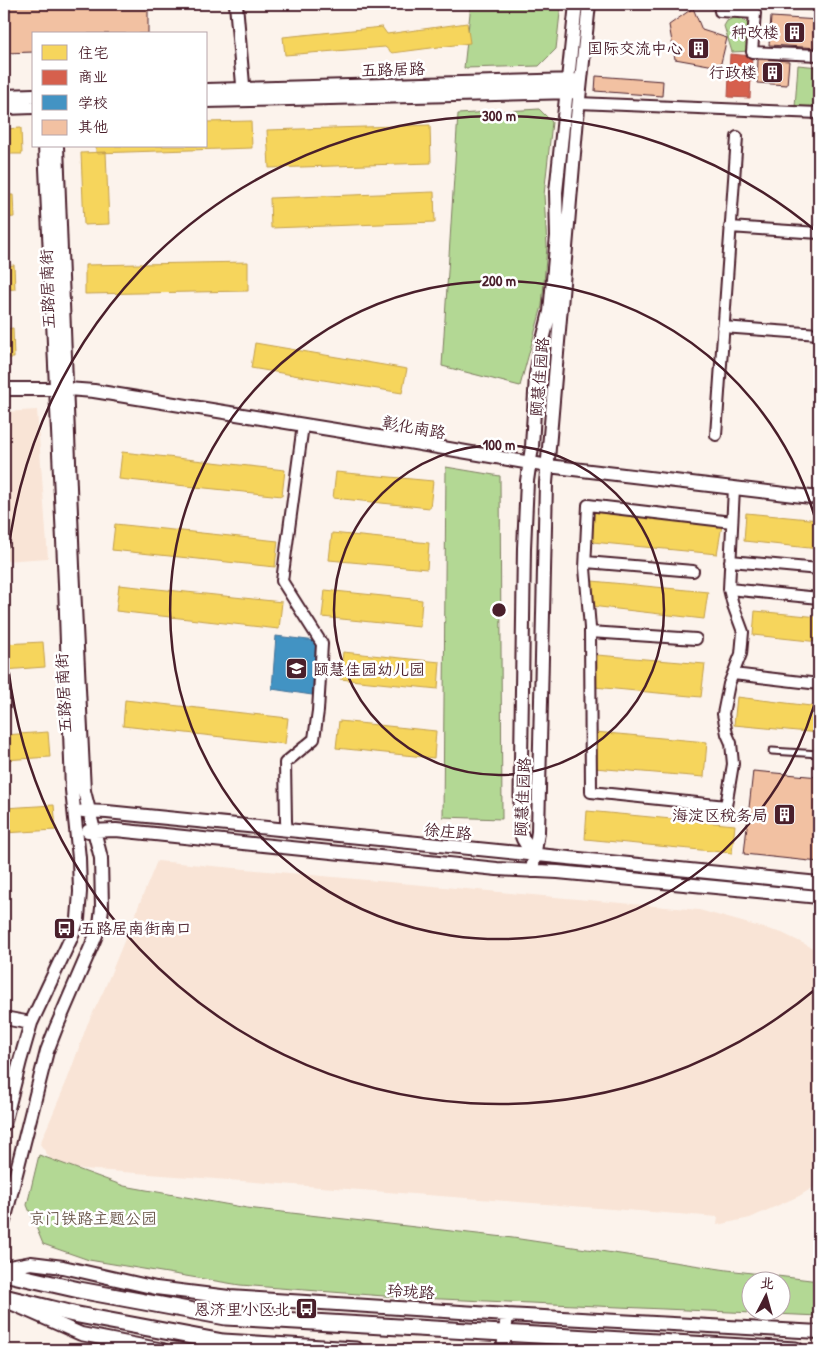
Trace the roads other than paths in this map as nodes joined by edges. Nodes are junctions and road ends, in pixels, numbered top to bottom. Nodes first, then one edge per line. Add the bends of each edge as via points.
1 (236, 4) edge
2 (576, 4) edge
3 (589, 4) edge
4 (719, 4) edge
5 (819, 55) edge
6 (208, 90) edge
7 (575, 90) junction
8 (32, 95) edge
9 (244, 95) junction
10 (4, 96) edge
11 (208, 101) edge
12 (32, 107) edge
13 (4, 108) edge
14 (819, 113) edge
15 (737, 137) dead end
16 (45, 148) edge
17 (57, 148) edge
18 (730, 227) junction
19 (819, 233) edge
20 (723, 327) junction
21 (819, 334) edge
22 (4, 388) edge
23 (67, 389) junction
24 (303, 425) junction
25 (716, 435) dead end
26 (548, 466) junction
27 (734, 488) junction
28 (819, 498) edge
29 (732, 522) junction
30 (730, 561) junction
31 (586, 562) junction
32 (819, 569) edge
33 (692, 571) dead end
34 (730, 589) junction
35 (819, 598) edge
36 (590, 632) junction
37 (696, 639) dead end
38 (733, 674) junction
39 (819, 684) edge
40 (772, 751) dead end
41 (819, 754) edge
42 (74, 811) junction
43 (89, 812) junction
44 (287, 830) junction
45 (76, 831) junction
46 (94, 831) junction
47 (533, 855) junction
48 (532, 871) junction
49 (819, 883) edge
50 (819, 898) edge
51 (4, 1018) edge
52 (31, 1023) junction
53 (4, 1124) edge
54 (4, 1221) edge
55 (4, 1268) edge
56 (4, 1273) edge
57 (4, 1299) edge
58 (507, 1315) junction
59 (819, 1332) edge
60 (505, 1335) junction
61 (163, 1350) edge
62 (356, 1350) edge
63 (503, 1350) edge
64 (796, 1350) edge

1 - 9 street
2 - 7 street, 颐慧佳园路
3 - 7 street, 颐慧佳园路
4 - 5 street via 720,11 754,14 752,52
6 - 9 street, 五路居路
7 - 9 street, 五路居路
7 - 14 street
7 - 26 street, 颐慧佳园路
7 - 47 street, 颐慧佳园路 via 556,192 557,236 550,312 536,375 525,529 520,831
8 - 10 street
9 - 11 street, 五路居路
12 - 13 street
15 - 18 street
16 - 42 street, 五路居南街
17 - 23 street, 五路居南街
18 - 19 street
18 - 20 street
20 - 21 street
20 - 25 street
22 - 23 street, 彰化南路
23 - 24 street, 彰化南路
23 - 43 street, 五路居南街 via 84,791
24 - 26 street, 彰化南路
24 - 44 street via 282,581 322,644 314,739 285,763
26 - 27 street, 彰化南路
26 - 47 street, 颐慧佳园路 via 538,822
27 - 28 street, 彰化南路
27 - 29 street
29 - 30 street
29 - 31 street via 588,505
30 - 32 street
30 - 34 street
31 - 33 street
31 - 36 street
34 - 35 street
34 - 38 street via 732,605 744,632 741,654
36 - 37 street
36 - 38 street via 591,792 726,806 733,764 723,714
38 - 39 street
40 - 41 lane
42 - 43 street, 徐庄路
42 - 45 street, 五路居南街
43 - 44 street, 徐庄路
43 - 46 street, 五路居南街
44 - 47 street, 徐庄路
45 - 46 street, 徐庄路
45 - 52 street, 五路居南街 via 80,892 78,919
46 - 48 street, 徐庄路 via 116,830
46 - 54 street, 五路居南街 via 101,858 100,925 47,1051
47 - 48 street
47 - 49 street, 徐庄路
48 - 50 street, 徐庄路
51 - 52 street
52 - 53 street, 五路居南街
55 - 58 street, 玲珑路 via 31,1262 156,1288 229,1297
56 - 60 main road via 226,1317
57 - 61 street via 81,1334
57 - 62 main road via 223,1342
58 - 59 street, 玲珑路
58 - 60 street
60 - 63 street
60 - 64 main road

